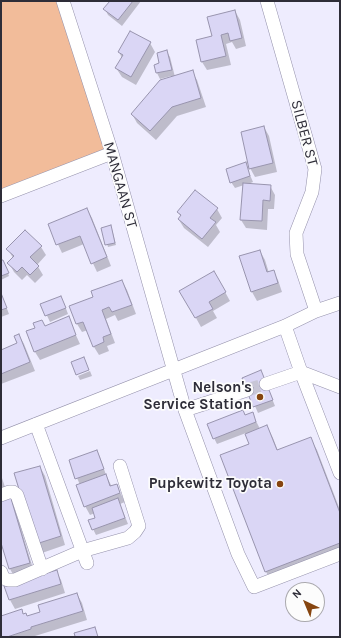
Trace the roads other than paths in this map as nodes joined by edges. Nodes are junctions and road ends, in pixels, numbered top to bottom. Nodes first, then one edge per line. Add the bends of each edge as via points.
1 (63, 1) edge
2 (267, 1) edge
3 (112, 153) junction
4 (1, 196) edge
5 (340, 303) edge
6 (316, 312) junction
7 (285, 326) junction
8 (173, 370) junction
9 (300, 372) junction
10 (266, 384) tunnel mouth
11 (340, 387) edge
12 (247, 390) tunnel mouth
13 (185, 410) junction
14 (36, 424) junction
15 (1, 438) edge
16 (120, 466) dead end
17 (340, 473) edge
18 (1, 495) edge
19 (340, 554) edge
20 (85, 557) junction
21 (42, 569) junction
22 (1, 572) edge

1 - 3 street, MANGAAN ST
2 - 6 street, SILBER ST via 315,169 312,192 296,233 298,254
3 - 4 street
3 - 8 street, MANGAAN ST
5 - 6 street
6 - 7 street
7 - 8 street
7 - 9 street
8 - 13 street, MANGAAN ST
8 - 14 street
9 - 10 street
9 - 11 street
9 - 17 street
12 - 13 street
13 - 19 street, MANGAAN ST via 238,554 254,587
14 - 15 street
14 - 20 street
16 - 20 street via 139,526 128,538
18 - 21 street via 9,492 17,495
20 - 21 street
21 - 22 street via 15,580 3,578

